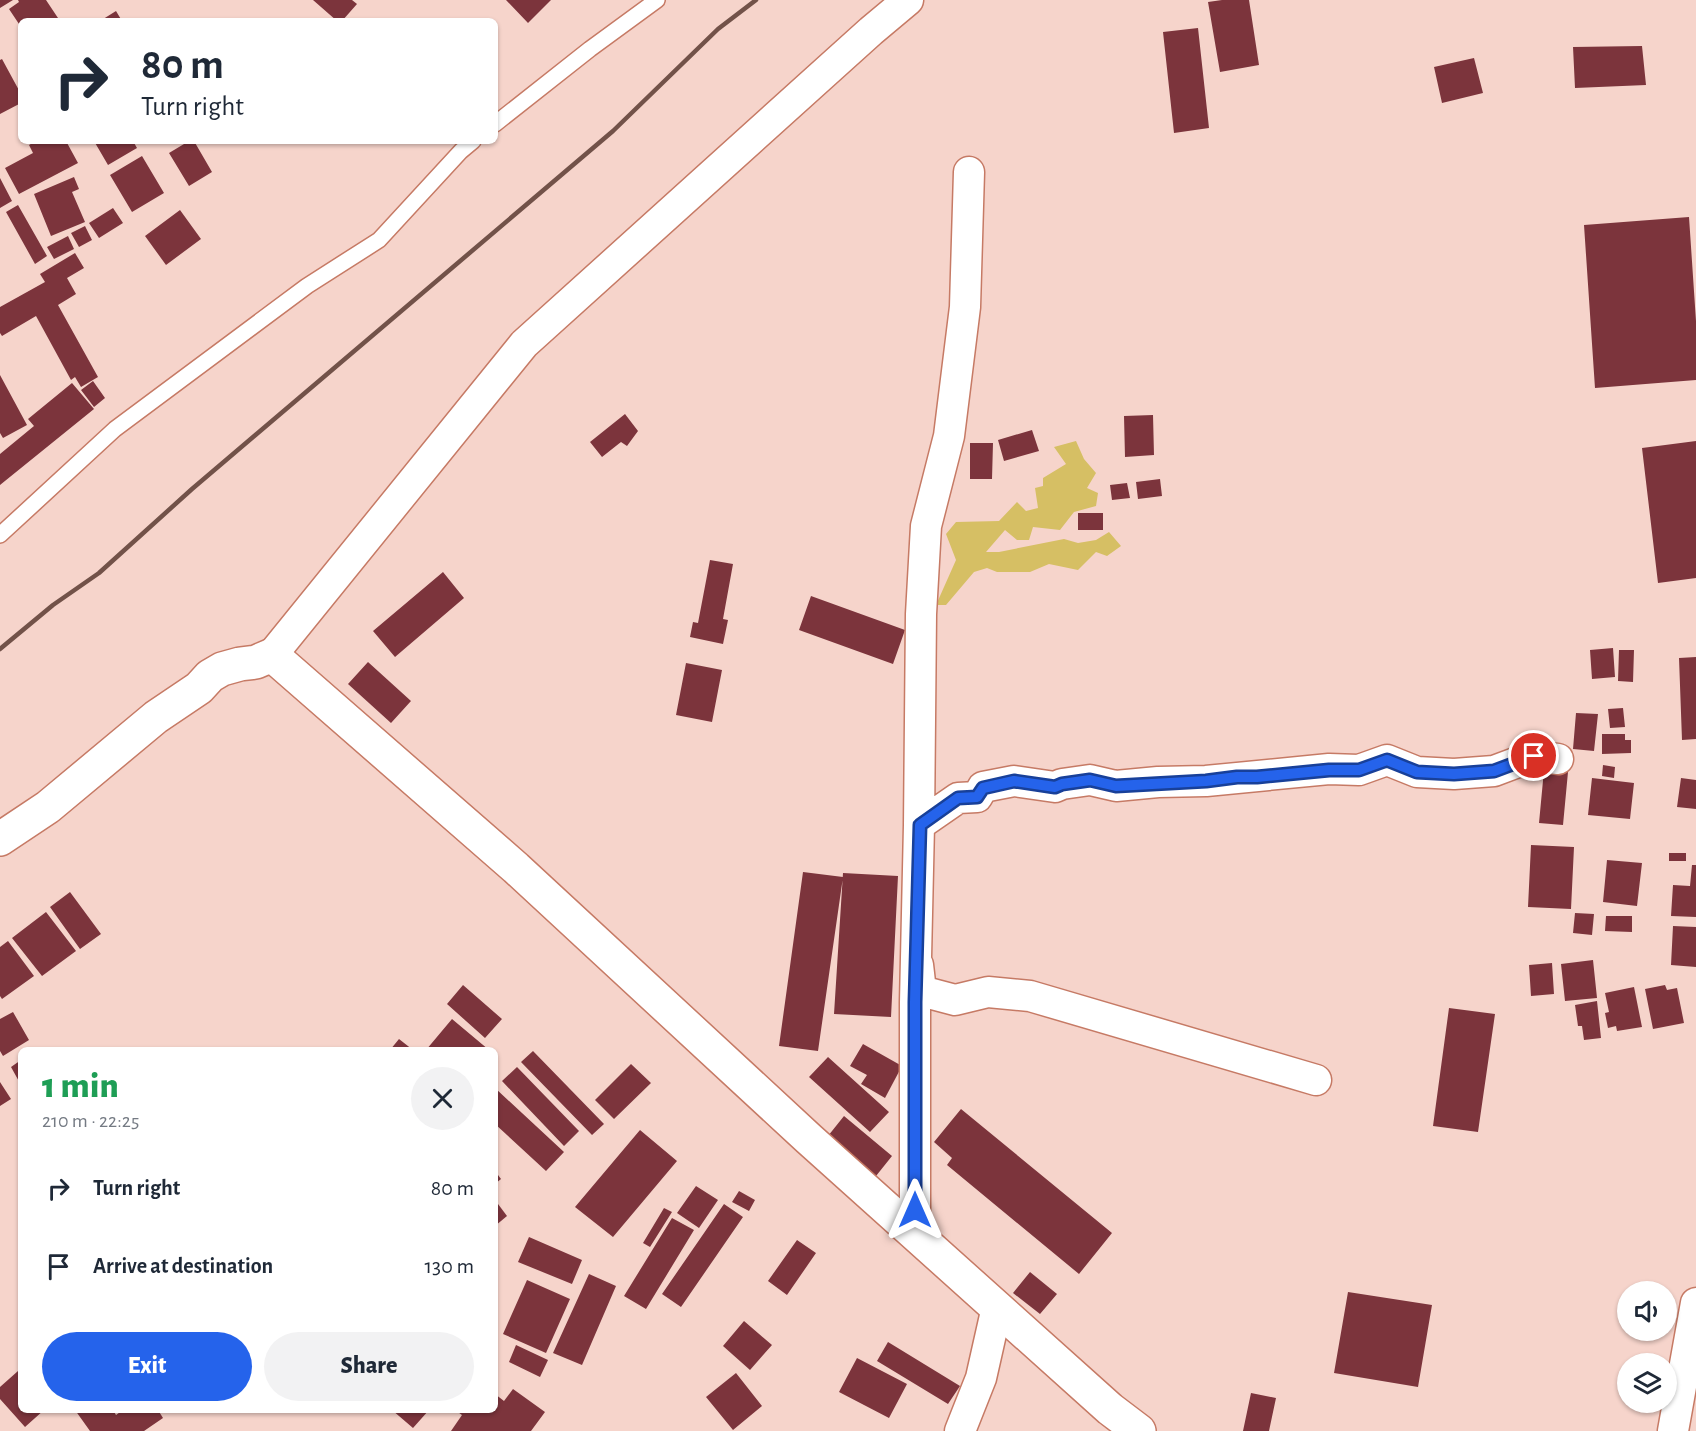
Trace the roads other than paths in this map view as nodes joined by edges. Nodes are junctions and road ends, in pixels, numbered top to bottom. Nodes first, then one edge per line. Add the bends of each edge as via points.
1 (657, 0) edge
2 (908, 0) edge
3 (498, 122) edge
4 (469, 144) edge
5 (969, 172) dead end
6 (0, 535) edge
7 (272, 655) junction
8 (1558, 759) dead end
9 (920, 825) junction
10 (0, 838) edge
11 (917, 954) junction
12 (1316, 1080) dead end
13 (915, 1233) junction
14 (1696, 1303) edge
15 (998, 1306) junction
16 (960, 1431) edge
17 (1139, 1431) edge
18 (1673, 1431) edge

1 - 3 lane
2 - 7 street via 524,344
4 - 6 lane via 379,240 307,286 115,429
5 - 9 street via 965,307 949,436 926,526 921,614
7 - 10 main road via 210,676 48,807
7 - 13 main road via 516,868
8 - 9 street via 1534,756 1494,771 1454,774 1417,772 1387,760 1359,770 1206,781 1116,786 1090,780 1055,787 1014,781 983,788 977,797 958,798
9 - 11 street
11 - 12 street via 921,991 955,1000 988,992 1030,996
11 - 13 street
13 - 15 main road
14 - 18 street
15 - 16 street via 981,1378
15 - 17 main road

